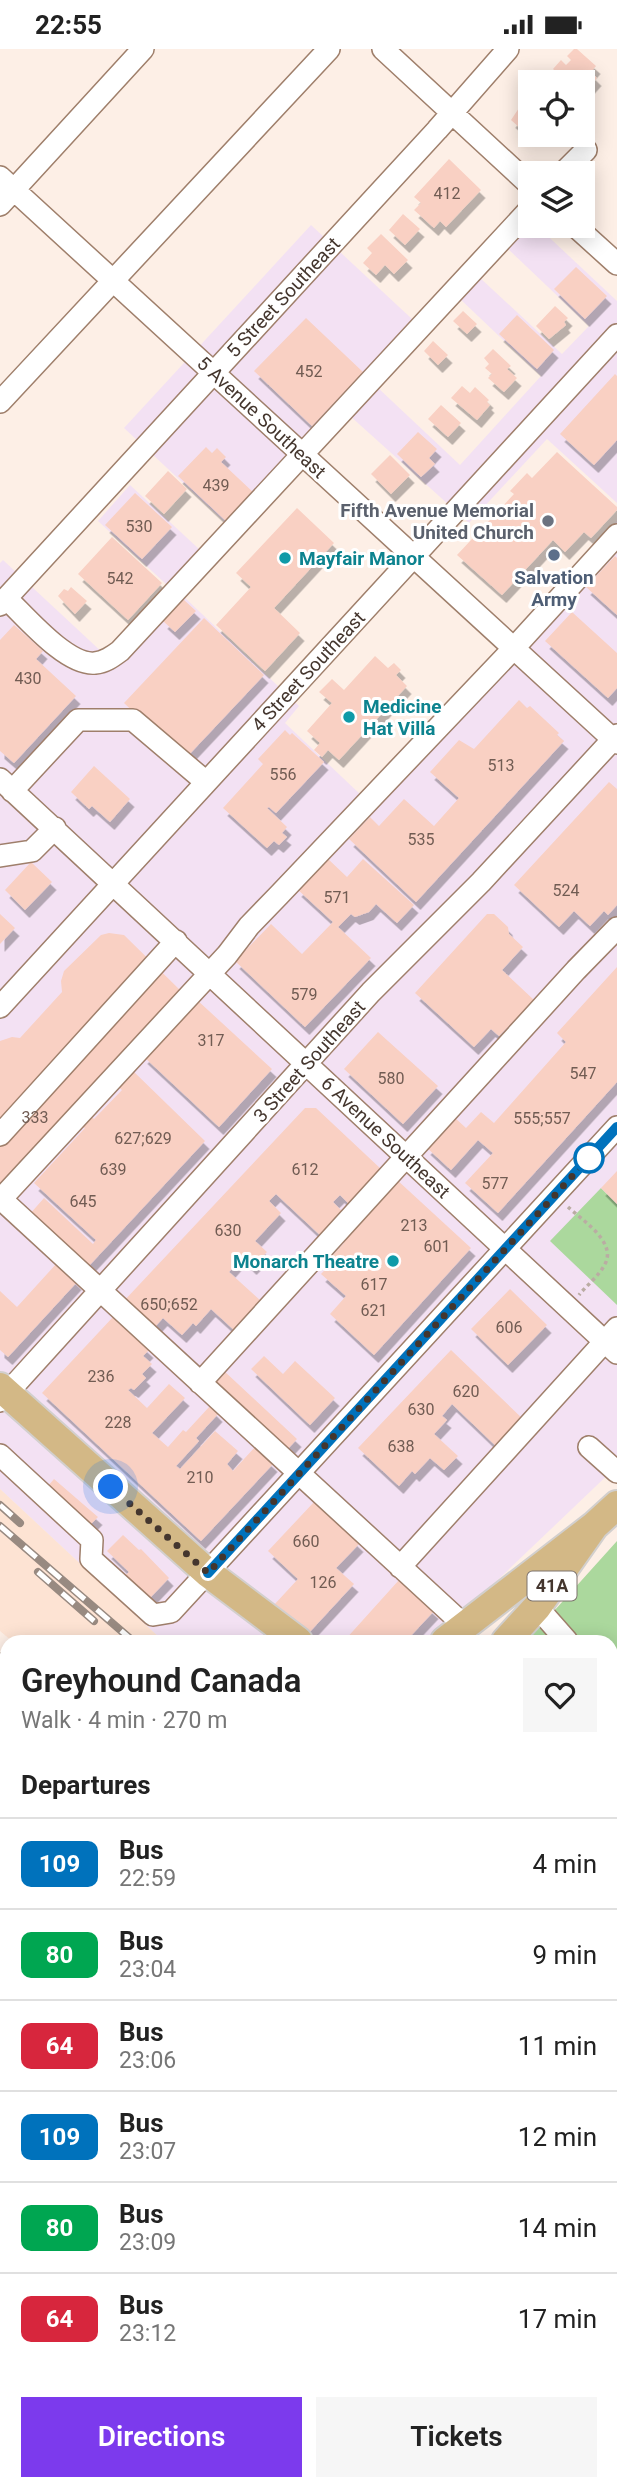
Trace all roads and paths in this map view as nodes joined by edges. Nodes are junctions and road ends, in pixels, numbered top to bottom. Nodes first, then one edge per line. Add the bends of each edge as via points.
1 (143, 49) edge
2 (329, 49) edge
3 (383, 49) edge
4 (508, 49) edge
5 (452, 113) junction
6 (586, 150) dead end
7 (575, 161) edge
8 (518, 174) edge
9 (5, 191) edge
10 (518, 222) edge
11 (588, 238) edge
12 (617, 264) edge
13 (112, 280) junction
14 (617, 335) edge
15 (214, 372) junction
16 (0, 403) edge
17 (303, 454) junction
18 (617, 535) edge
19 (413, 557) junction
20 (3, 602) edge
21 (513, 649) junction
22 (616, 739) edge
23 (206, 782) junction
24 (6, 785) edge
25 (55, 828) junction
26 (0, 856) edge
27 (114, 884) junction
28 (617, 928) edge
29 (176, 941) junction
30 (211, 973) junction
31 (0, 1007) edge
32 (307, 1063) junction
33 (617, 1127) edge
34 (0, 1135) edge
35 (407, 1156) junction
36 (555, 1195) junction
37 (506, 1248) junction
38 (100, 1291) junction
39 (568, 1307) junction
40 (613, 1341) edge
41 (200, 1383) junction
42 (2, 1394) edge
43 (589, 1447) dead end
44 (0, 1455) edge
45 (617, 1472) edge
46 (299, 1473) junction
47 (617, 1505) edge
48 (594, 1526) junction
49 (400, 1566) junction
50 (208, 1573) junction
51 (537, 1607) junction
52 (455, 1634) edge
53 (261, 1635) edge
54 (290, 1635) edge
55 (511, 1635) edge
56 (562, 1635) edge

1 - 9 street
2 - 13 street
3 - 5 street
4 - 5 street, 5 Street Southeast
5 - 8 street
5 - 15 street, 5 Street Southeast
6 - 7 street
9 - 13 street, 5 Avenue Southeast
10 - 17 street
11 - 12 street
13 - 15 street, 5 Avenue Southeast
13 - 16 street
14 - 19 street, 4 Street Southeast
15 - 17 street, 5 Avenue Southeast
15 - 20 street, 5 Street Southeast
17 - 19 street, 5 Avenue Southeast
17 - 20 street via 106,661 79,661
18 - 21 street
19 - 21 street, 5 Avenue Southeast
19 - 23 street, 4 Street Southeast
21 - 22 street, 5 Avenue Southeast
21 - 30 street via 249,926
22 - 32 street, 3 Street Southeast
23 - 24 street via 133,720 78,720
23 - 27 street, 4 Street Southeast
24 - 25 street, 6 Avenue Southeast
25 - 26 street via 32,851
25 - 27 street, 6 Avenue Southeast
27 - 29 street, 6 Avenue Southeast
27 - 31 street, 4 Street Southeast
28 - 35 street
29 - 30 street, 6 Avenue Southeast
29 - 34 street
30 - 32 street, 6 Avenue Southeast
30 - 38 street via 1,1199
32 - 35 street, 6 Avenue Southeast
32 - 38 street, 3 Street Southeast
33 - 36 street
35 - 37 street, 6 Avenue Southeast
35 - 41 street
36 - 37 street
36 - 39 path via 600,1236 608,1254 604,1267
37 - 39 street, 6 Avenue Southeast
37 - 46 street
38 - 41 street
38 - 42 street, 3 Street Southeast
39 - 40 street, 6 Avenue Southeast
40 - 49 street
41 - 46 street
42 - 50 main road
43 - 45 street
44 - 50 street via 92,1539 91,1559 153,1615 171,1612
46 - 49 street
46 - 50 street
47 - 48 main road, 41A
48 - 51 main road, 41A
48 - 52 main road
49 - 52 street
50 - 53 main road via 231,1607
50 - 54 main road
51 - 55 main road, 41A
51 - 56 street

